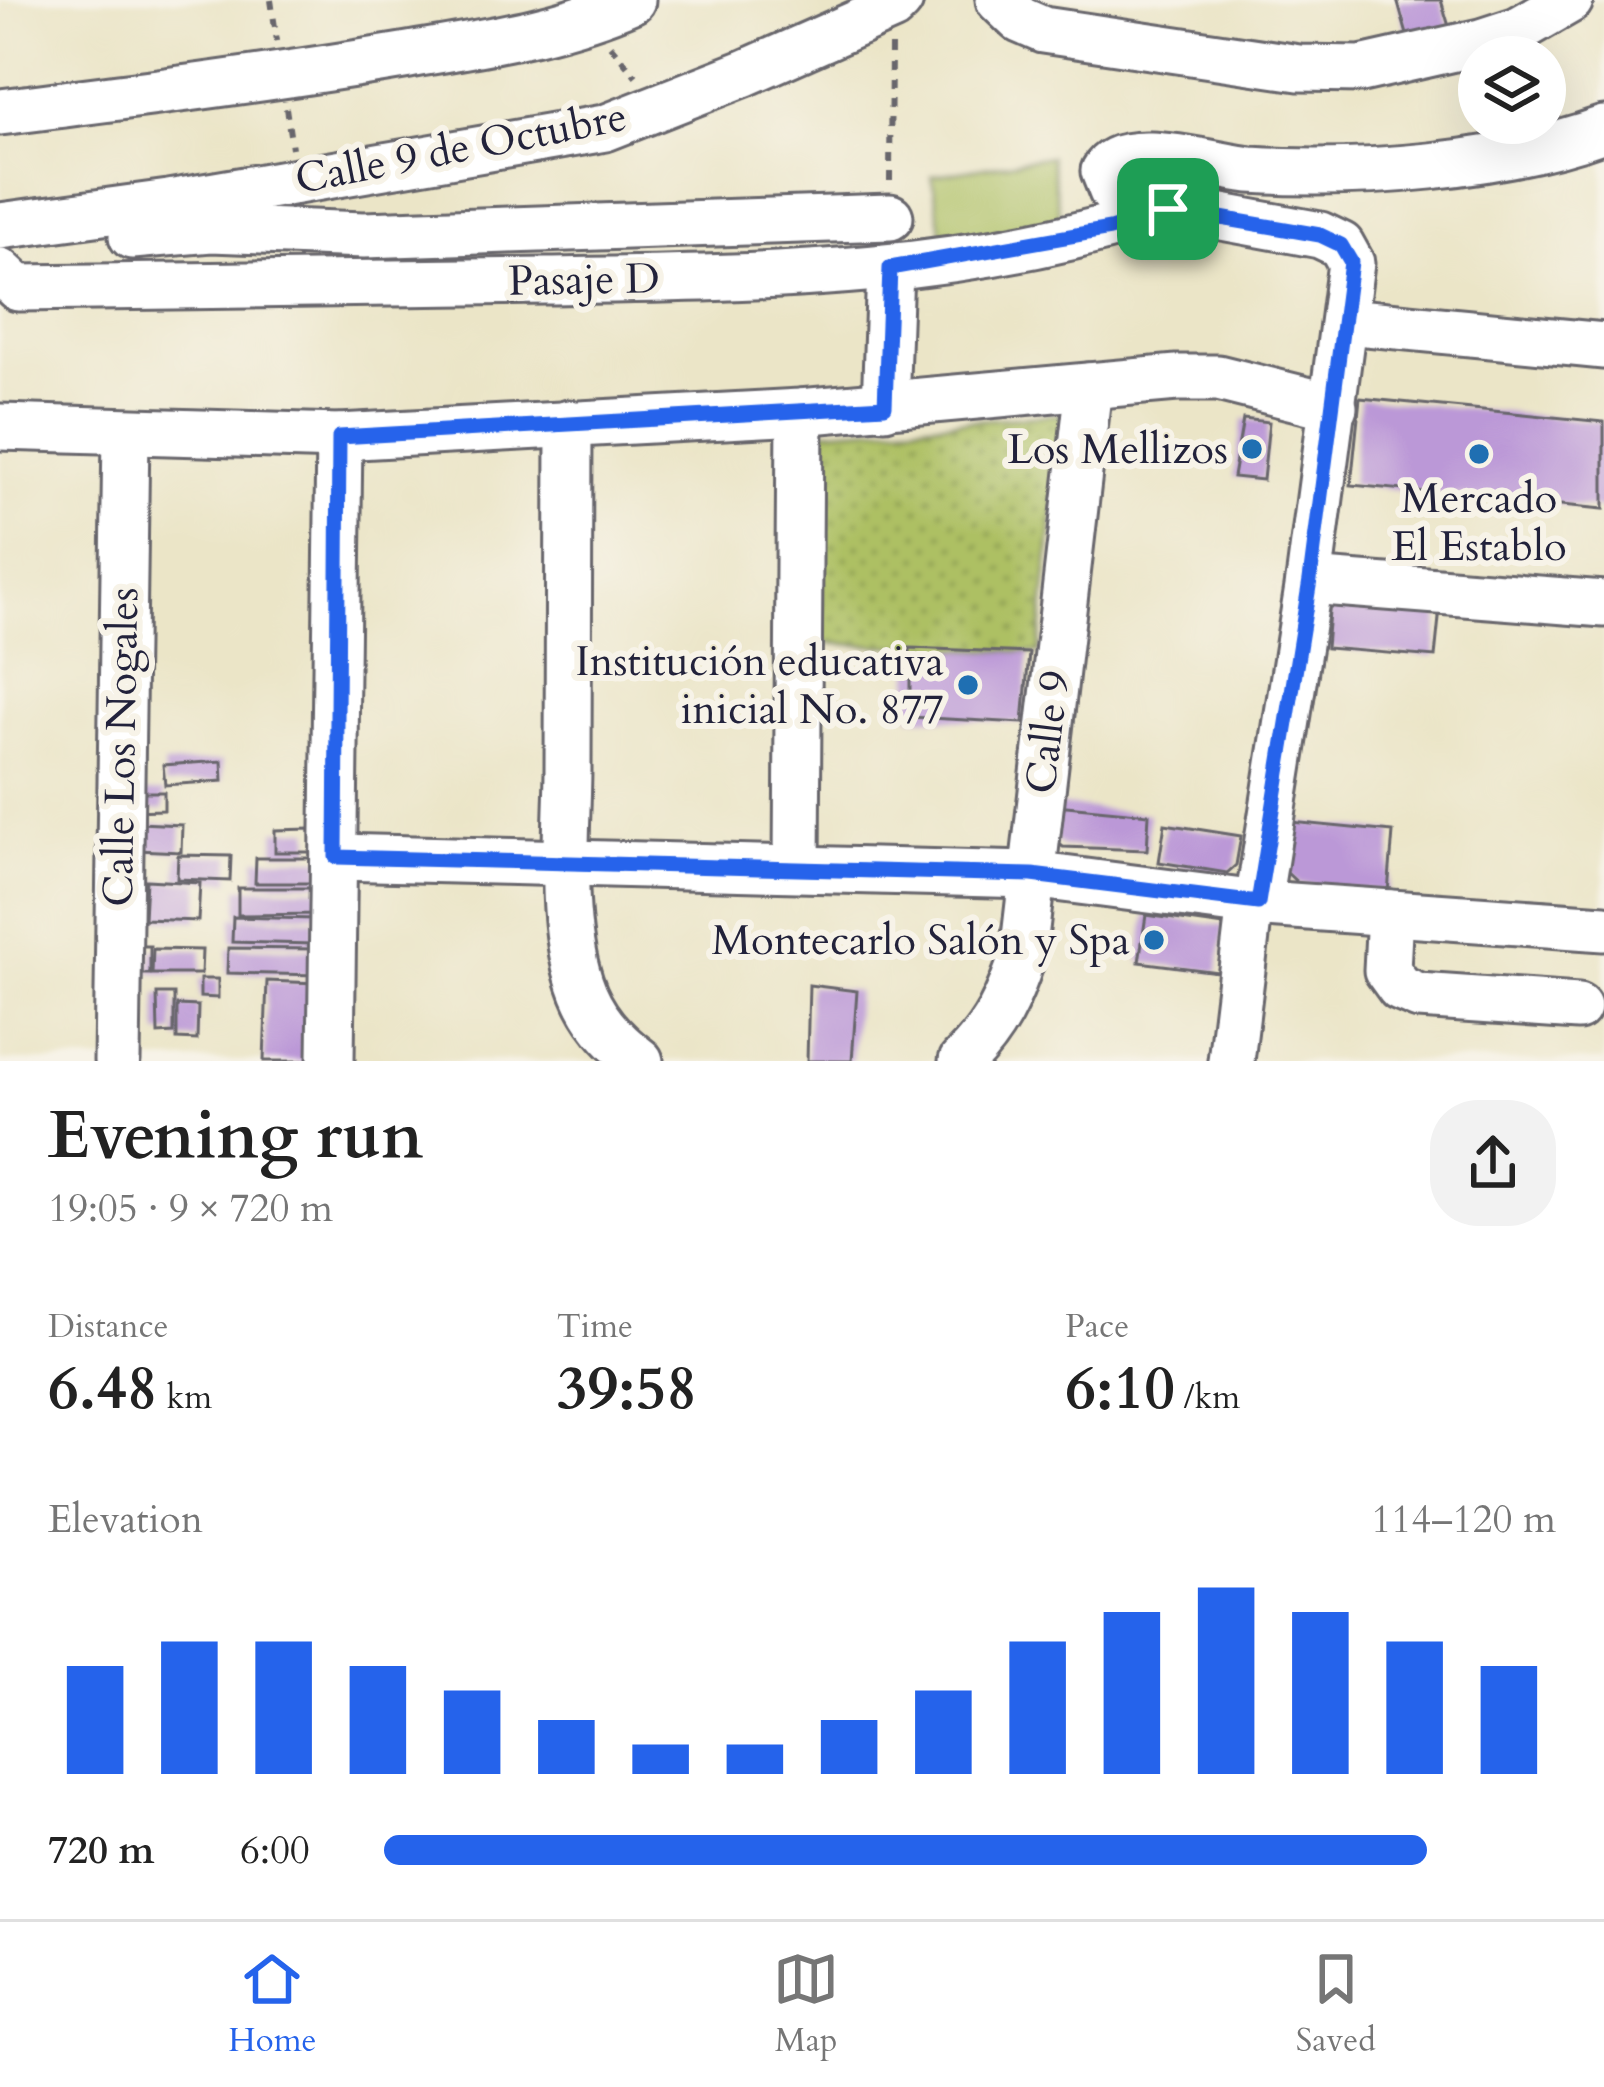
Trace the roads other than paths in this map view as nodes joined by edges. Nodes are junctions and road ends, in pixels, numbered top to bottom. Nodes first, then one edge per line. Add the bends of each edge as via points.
1 (632, 0) edge
2 (999, 0) edge
3 (1570, 0) edge
4 (896, 4) edge
5 (0, 112) edge
6 (1604, 129) edge
7 (1168, 209) junction
8 (890, 217) road end
9 (0, 226) edge
10 (0, 242) edge
11 (890, 268) junction
12 (0, 271) edge
13 (1346, 321) junction
14 (1604, 346) edge
15 (1089, 386) junction
16 (885, 406) junction
17 (1334, 407) junction
18 (800, 412) junction
19 (569, 423) junction
20 (0, 427) edge
21 (126, 433) junction
22 (339, 437) junction
23 (1310, 580) junction
24 (1604, 604) edge
25 (336, 857) junction
26 (567, 864) junction
27 (797, 866) junction
28 (1032, 875) junction
29 (1254, 903) junction
30 (1390, 913) junction
31 (1604, 928) edge
32 (1578, 1007) dead end
33 (117, 1061) edge
34 (331, 1061) edge
35 (640, 1061) edge
36 (962, 1061) edge
37 (1231, 1061) edge

1 - 5 street via 589,20 281,76
2 - 3 street via 1043,30 1299,68 1361,69 1518,30
4 - 9 street, Calle 9 de Octubre via 605,128
6 - 7 street via 1409,168 1315,174 1132,154 1108,163 1112,191
7 - 11 street, Pasaje D via 1110,229
7 - 13 street via 1341,245 1351,262
8 - 10 street via 364,235 212,229
11 - 12 street, Pasaje D via 18,288
11 - 16 street
13 - 14 street
13 - 17 street
15 - 16 street
15 - 17 street via 1218,378
15 - 28 street, Calle 9
16 - 18 street
17 - 23 street
18 - 19 street
18 - 27 street
19 - 22 street
19 - 26 street
20 - 21 street
21 - 22 street
21 - 33 street, Calle Los Nogales
22 - 25 street
23 - 24 street
23 - 29 street
25 - 26 street
25 - 34 street
26 - 27 street
26 - 35 street via 580,984 615,1042
27 - 28 street
28 - 29 street
28 - 36 street, Calle 9 via 1023,955 1006,1006
29 - 30 street
29 - 37 street
30 - 31 street
30 - 32 street via 1387,970 1400,988

